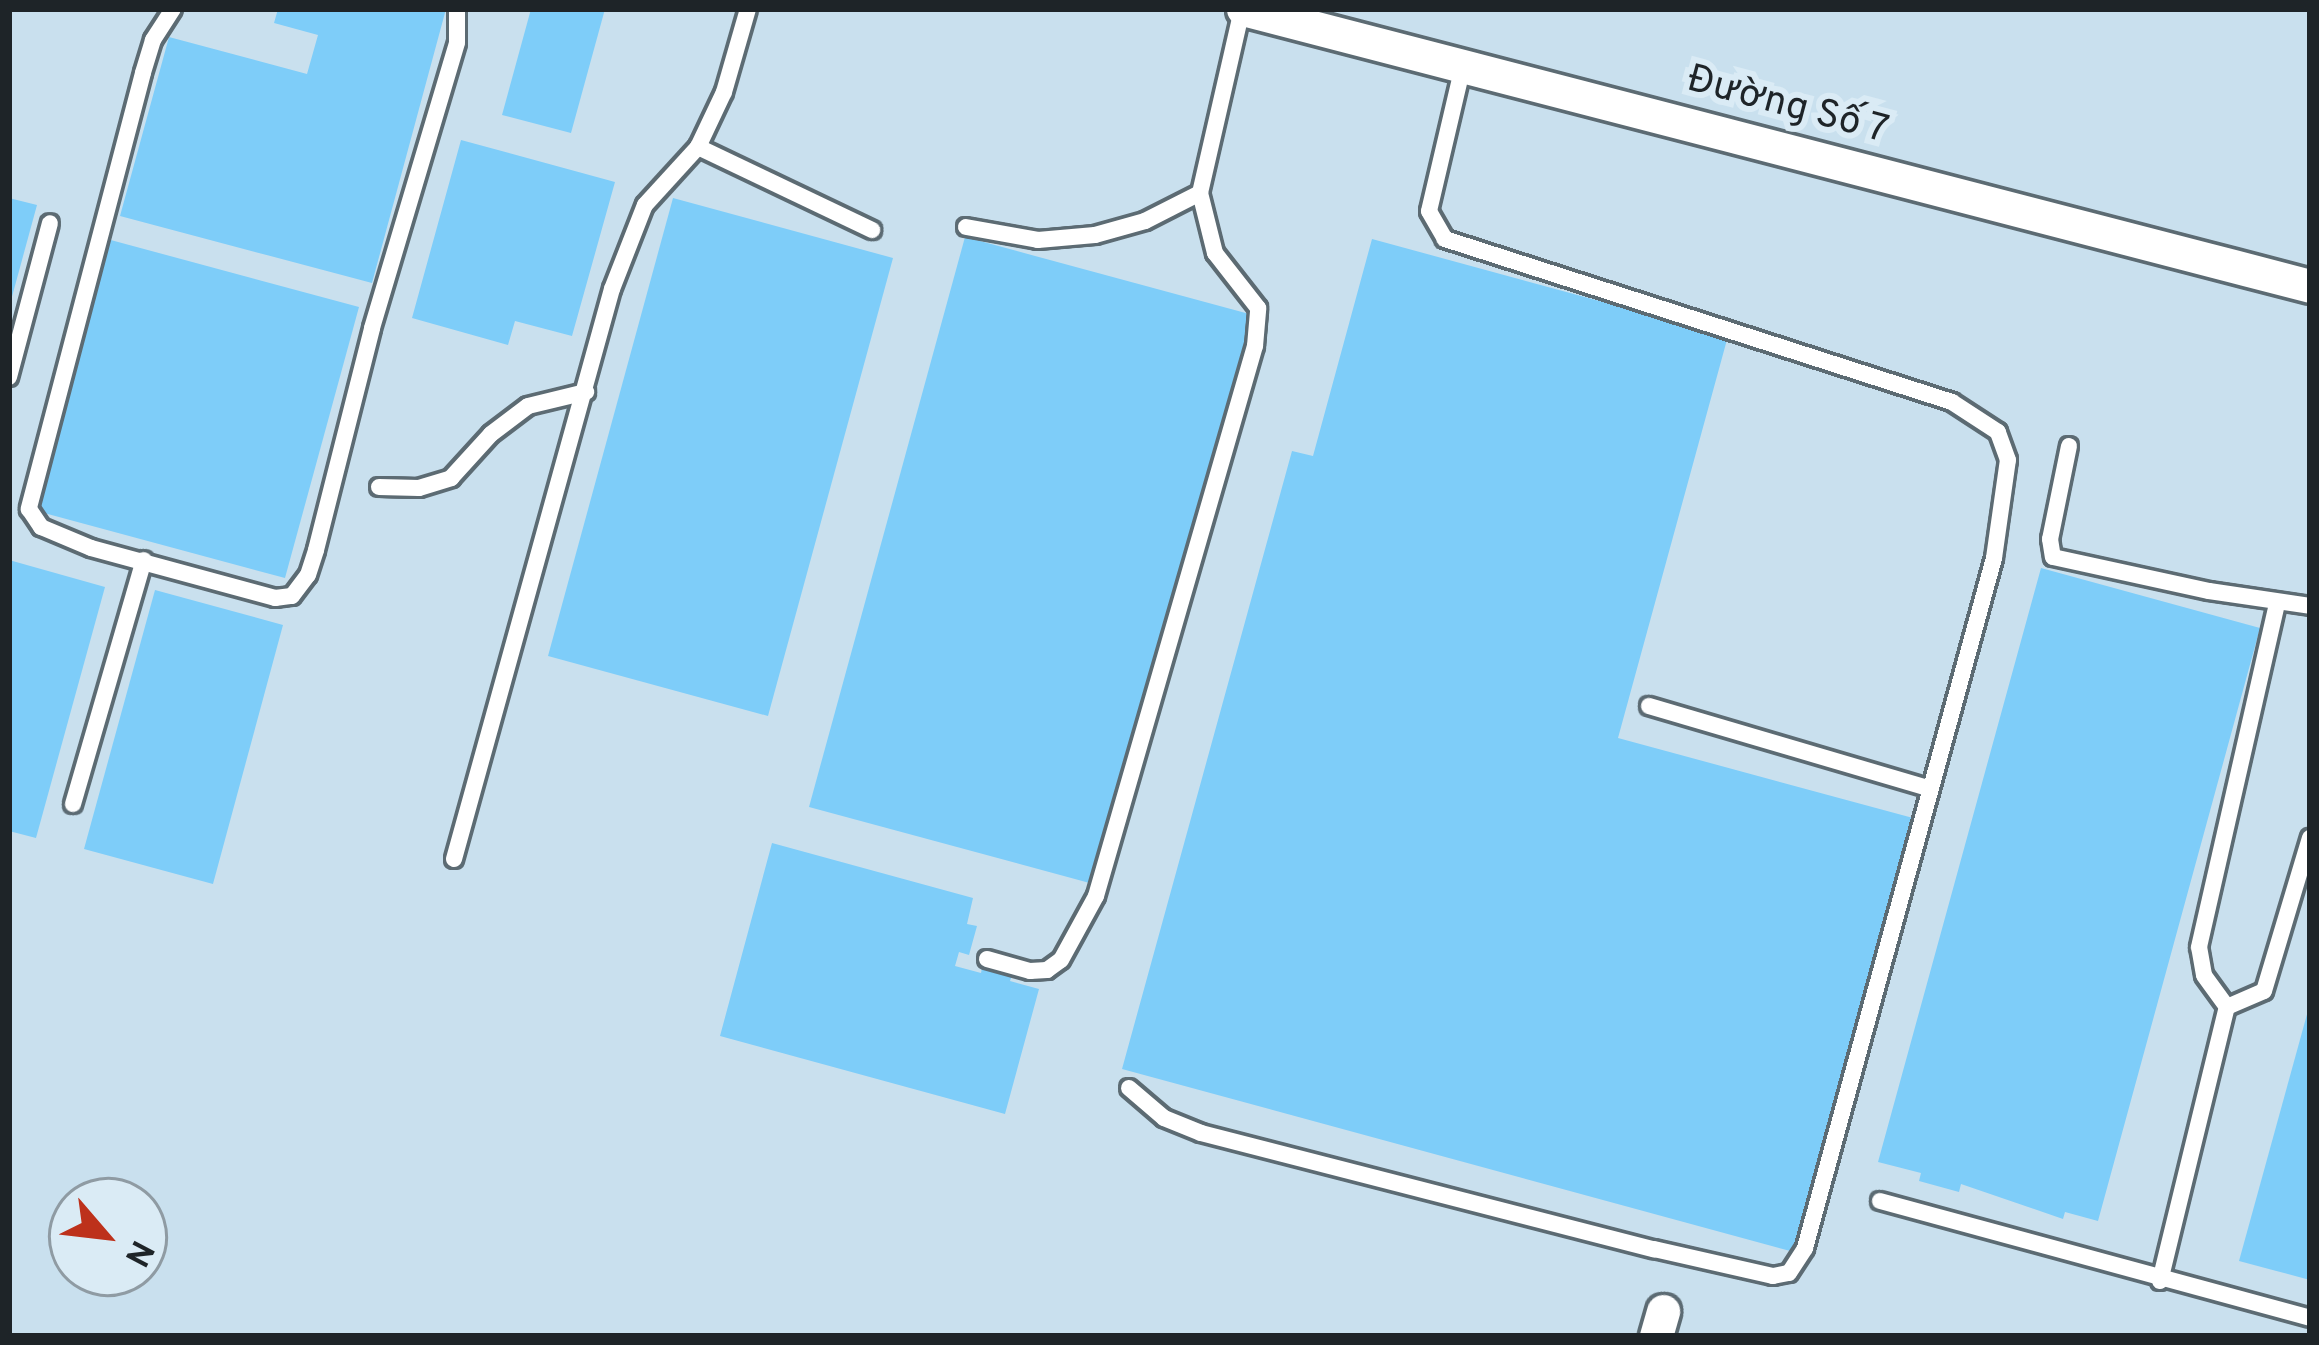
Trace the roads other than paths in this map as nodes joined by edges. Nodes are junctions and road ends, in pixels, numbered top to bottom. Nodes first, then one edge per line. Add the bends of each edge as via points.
1 (173, 9) edge
2 (457, 9) edge
3 (748, 9) edge
4 (1243, 9) edge
5 (1463, 66) junction
6 (698, 147) junction
7 (1200, 193) junction
8 (50, 223) dead end
9 (966, 226) dead end
10 (872, 230) dead end
11 (2310, 286) edge
12 (9, 377) edge
13 (586, 392) junction
14 (2069, 446) dead end
15 (379, 487) dead end
16 (144, 560) junction
17 (2278, 603) junction
18 (2310, 606) edge
19 (1649, 706) dead end
20 (1928, 788) junction
21 (73, 804) dead end
22 (2310, 838) edge
23 (454, 859) dead end
24 (987, 959) dead end
25 (2227, 1007) junction
26 (1129, 1088) dead end
27 (1880, 1201) dead end
28 (2160, 1281) junction
29 (2310, 1318) edge

1 - 16 lane via 142,74 29,509 41,527
2 - 16 lane via 457,42 308,575 292,596 275,598
3 - 6 lane
4 - 5 street, Đường Số 7
4 - 7 lane
5 - 11 street, Đường Số 7
5 - 20 lane via 1429,211 1445,239 1924,392 1998,432 2008,460 1994,559
6 - 10 lane
6 - 13 lane via 645,205 612,289
7 - 9 lane via 1095,235 1038,240
7 - 24 lane via 1215,254 1258,308 1255,346 1096,896 1048,970
8 - 12 lane
13 - 15 lane via 528,406 451,478
13 - 23 lane
14 - 17 lane via 2053,557
16 - 21 lane
17 - 18 lane
17 - 25 lane via 2199,947 2204,975
19 - 20 lane
20 - 26 lane via 1805,1248 1789,1274 1654,1249 1201,1133 1164,1118
22 - 25 lane via 2264,991
25 - 28 lane
27 - 28 lane
28 - 29 lane

